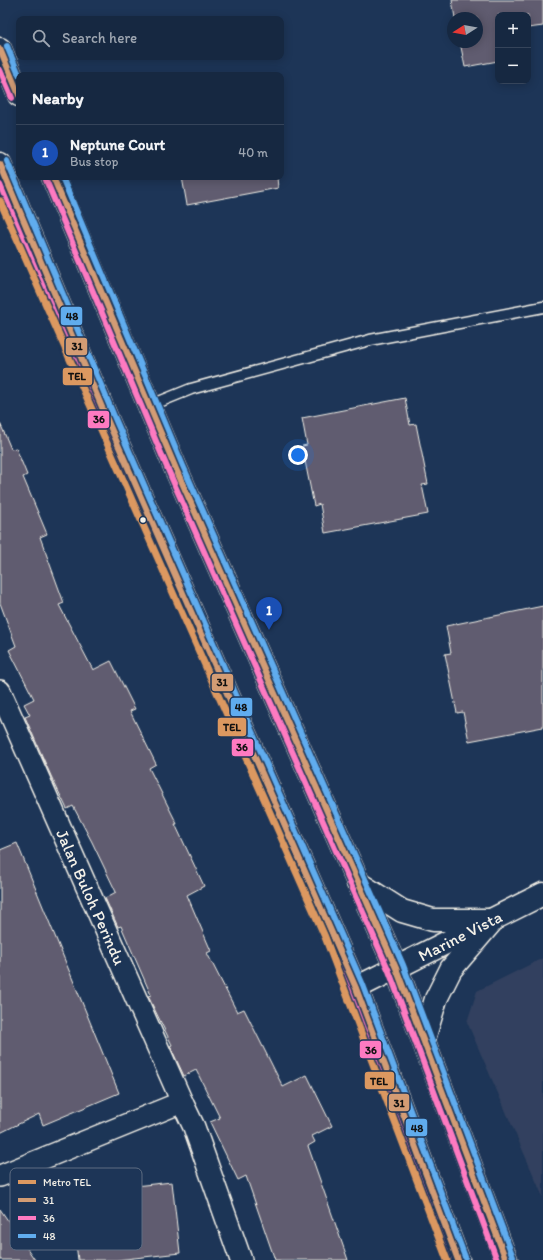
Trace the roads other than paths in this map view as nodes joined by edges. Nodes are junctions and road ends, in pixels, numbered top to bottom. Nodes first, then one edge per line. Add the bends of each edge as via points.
1 (0, 48) edge
2 (16, 88) edge
3 (0, 164) edge
4 (54, 180) edge
5 (543, 307) edge
6 (149, 406) junction
7 (0, 691) edge
8 (358, 883) junction
9 (543, 894) edge
10 (493, 920) junction
11 (396, 968) junction
12 (356, 988) junction
13 (424, 1039) junction
14 (182, 1102) junction
15 (20, 1168) edge
16 (10, 1172) edge
17 (0, 1176) edge
18 (241, 1260) edge
19 (458, 1260) edge
20 (506, 1260) edge

1 - 2 main road
3 - 12 main road via 109,424
4 - 6 main road
5 - 6 lane via 370,340 191,389
6 - 8 main road
7 - 14 street, Jalan Buloh Perindu
8 - 10 main road via 402,910 433,920
8 - 11 main road
9 - 10 main road, Marine Vista
10 - 11 main road, Marine Vista
10 - 13 main road via 451,969 436,999
11 - 12 main road, Marine Vista
11 - 13 main road
12 - 19 main road
13 - 20 main road
14 - 15 street
14 - 18 street, Jalan Buloh Perindu via 194,1127
16 - 17 street

